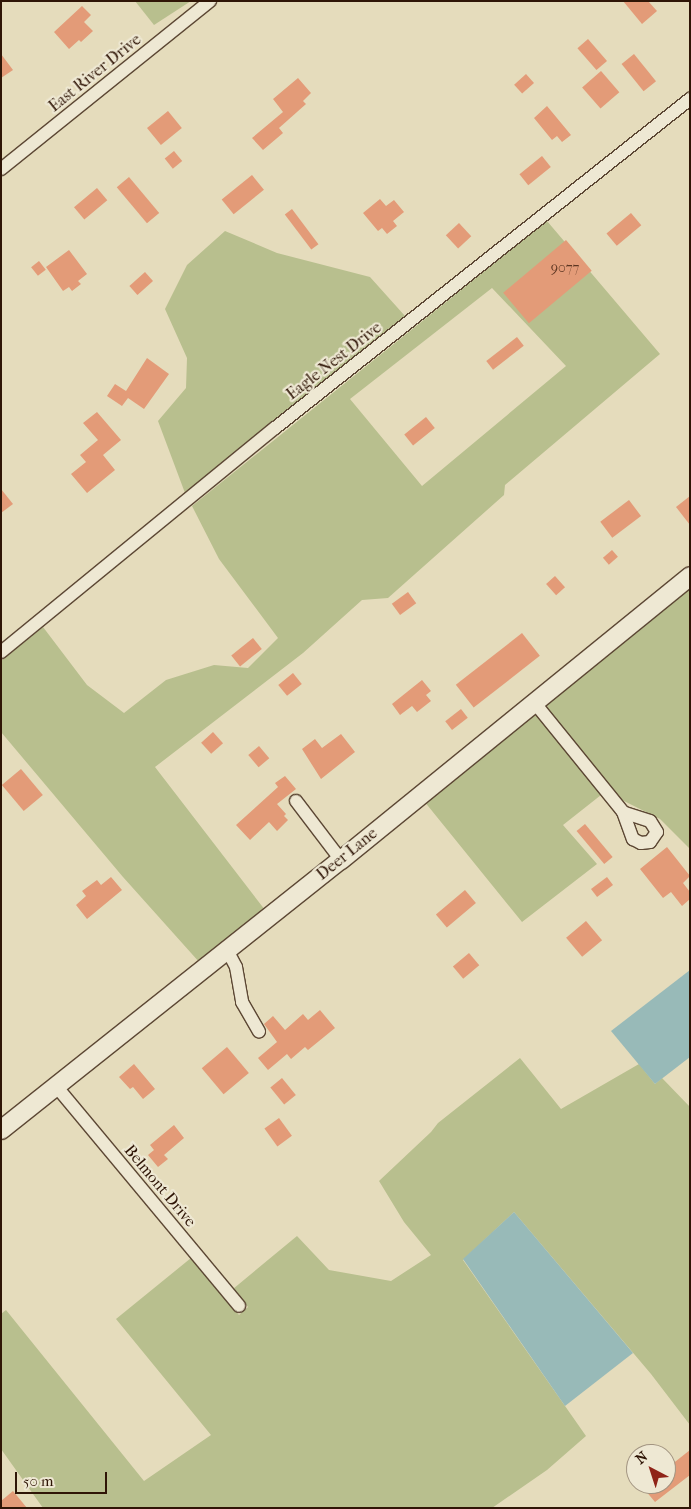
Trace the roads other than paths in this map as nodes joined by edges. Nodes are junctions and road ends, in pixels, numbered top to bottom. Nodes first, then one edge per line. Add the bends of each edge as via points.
1 (210, 1) edge
2 (690, 98) edge
3 (1, 169) edge
4 (690, 576) edge
5 (1, 652) edge
6 (534, 702) junction
7 (296, 801) dead end
8 (622, 812) dead end
9 (340, 860) junction
10 (227, 950) junction
11 (259, 1030) dead end
12 (56, 1086) junction
13 (1, 1130) edge
14 (239, 1306) dead end

1 - 3 street, East River Drive
2 - 5 street, Eagle Nest Drive via 275,428
4 - 6 street, Deer Lane
6 - 8 street
6 - 9 street, Deer Lane
7 - 9 street
9 - 10 street, Deer Lane
10 - 11 street via 236,967 242,1002
10 - 12 street, Deer Lane
12 - 13 street, Deer Lane
12 - 14 street, Belmont Drive

